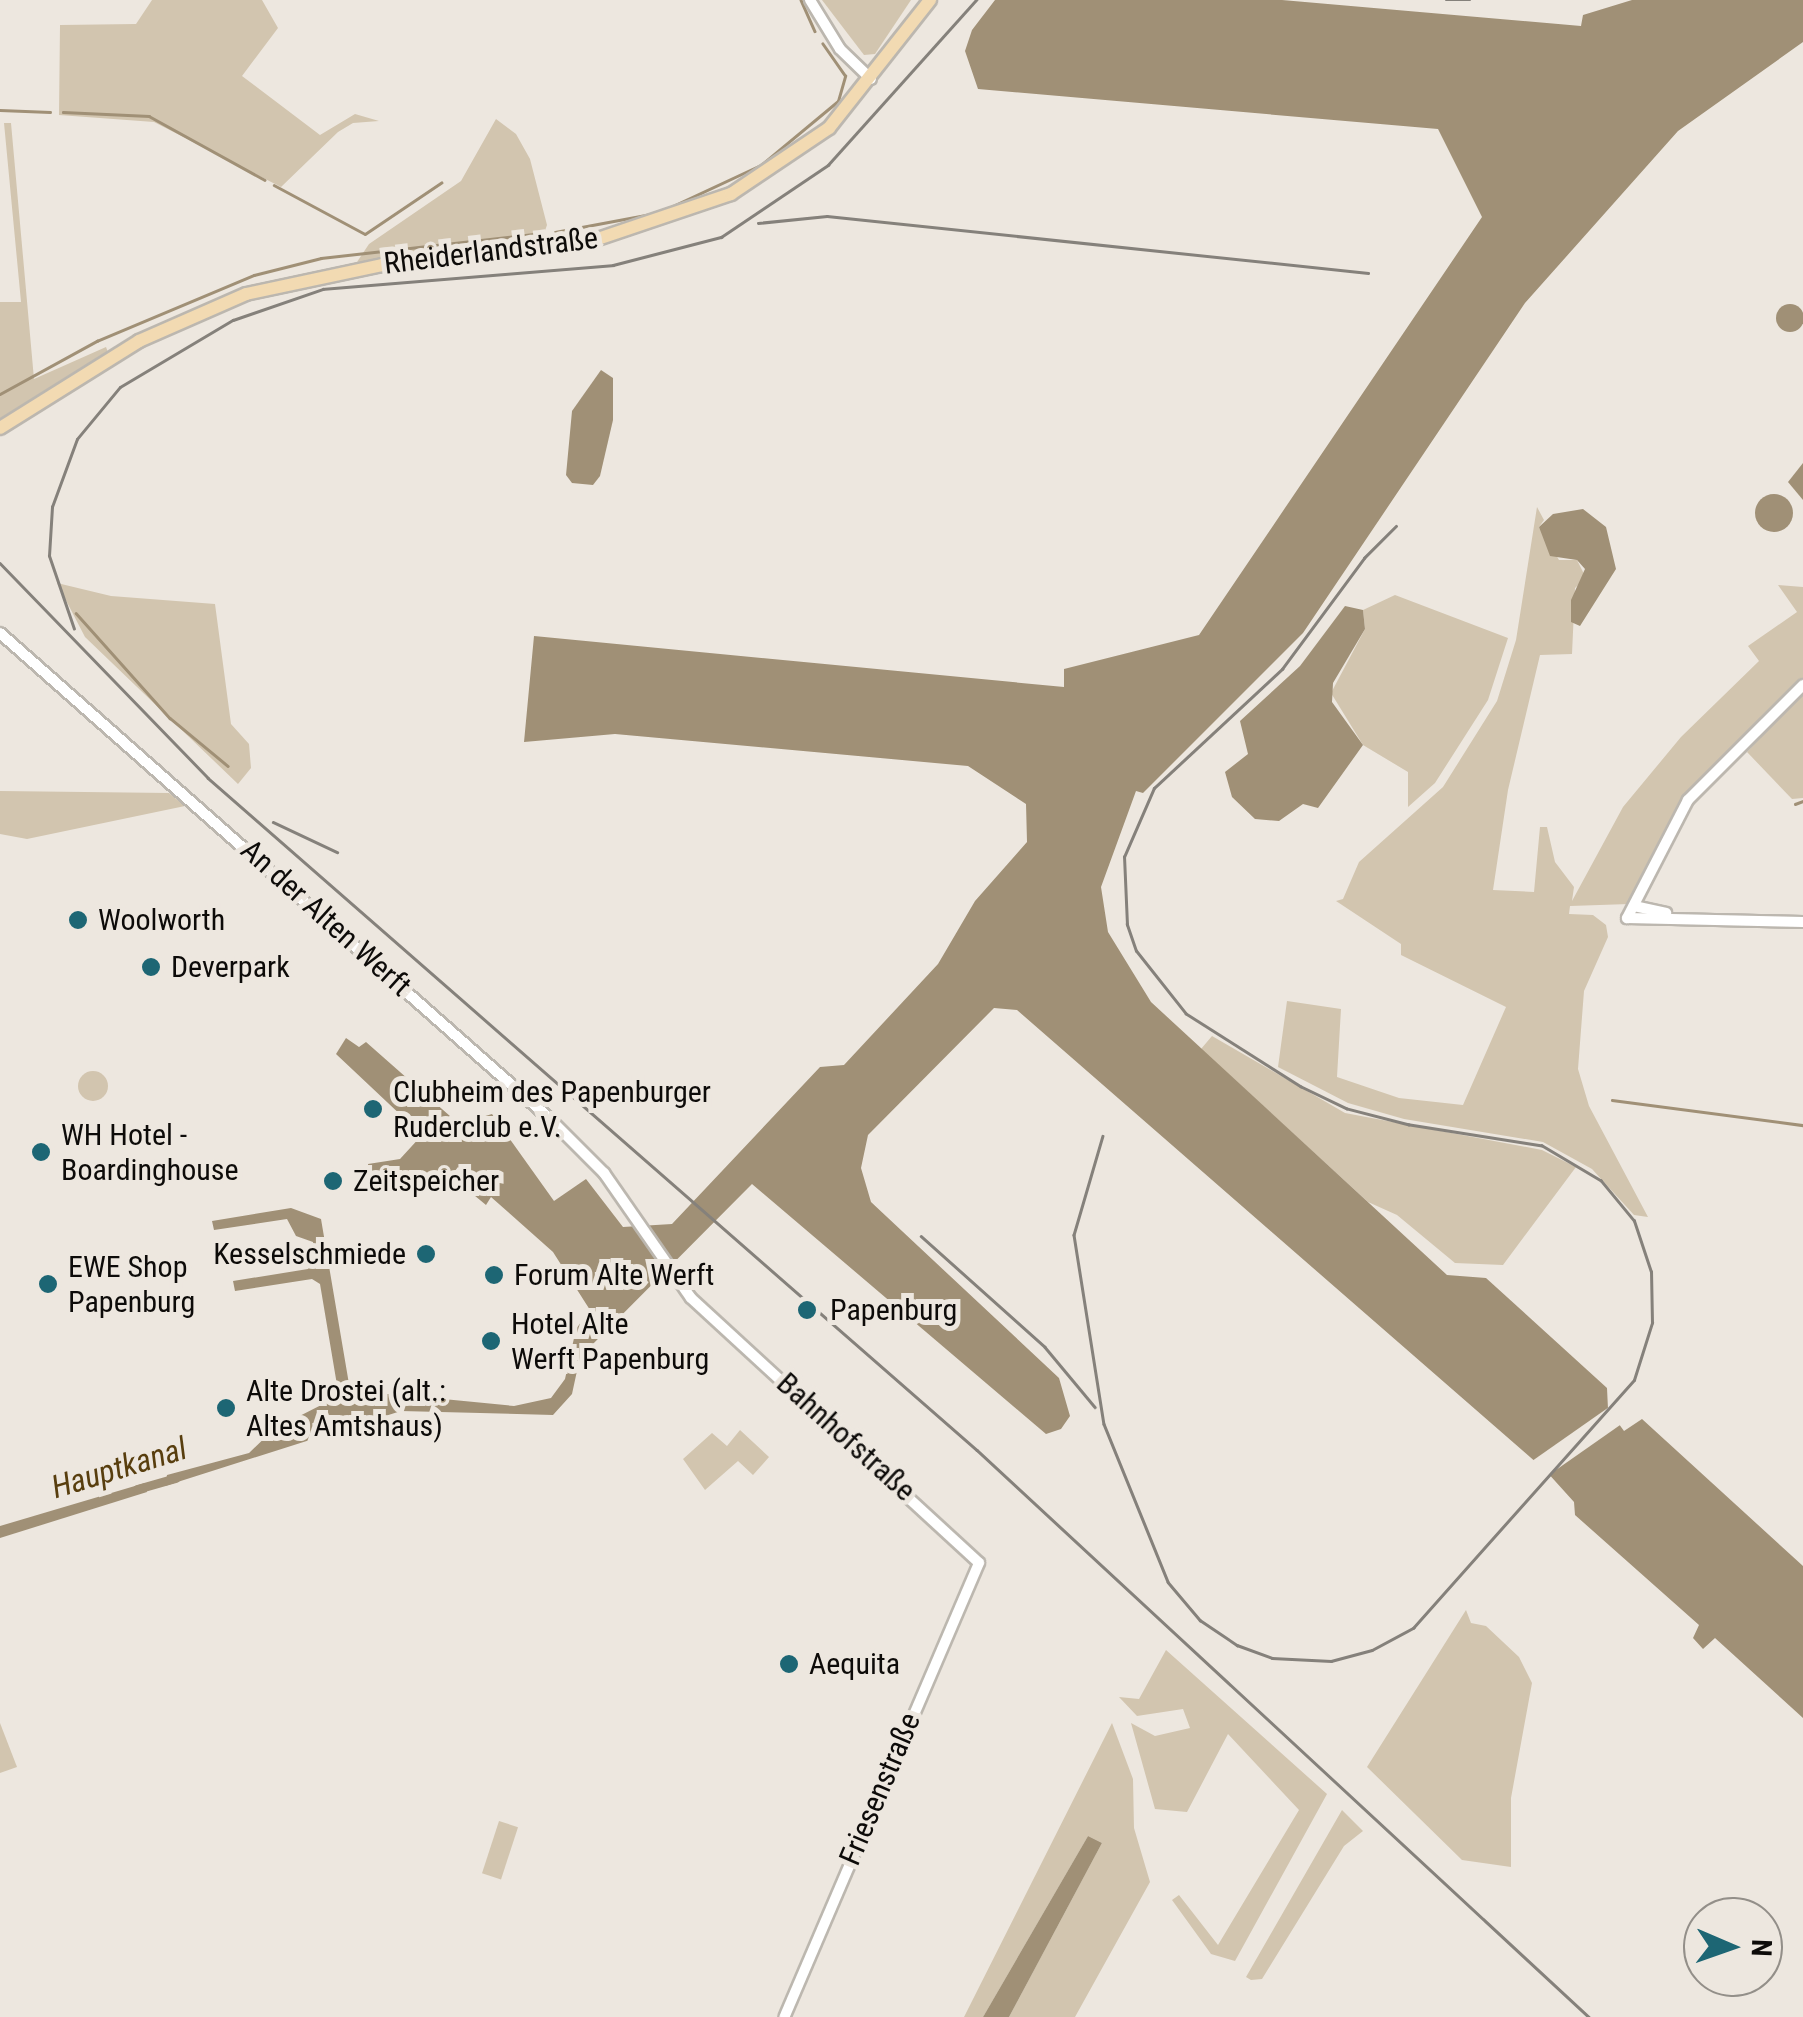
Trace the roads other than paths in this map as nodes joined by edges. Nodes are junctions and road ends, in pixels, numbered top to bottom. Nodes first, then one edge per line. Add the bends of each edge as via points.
1 (810, 0) edge
2 (930, 0) edge
3 (872, 80) junction
4 (0, 428) edge
5 (0, 633) edge
6 (1803, 686) edge
7 (1634, 906) junction
8 (1672, 915) junction
9 (1803, 922) edge
10 (675, 1280) joint
11 (979, 1563) joint
12 (784, 2017) edge

1 - 3 street via 840,49
2 - 3 main road, Rheiderlandstraße
3 - 4 main road, Rheiderlandstraße via 829,128 785,162 668,220 589,242 382,265 246,294 139,341
5 - 10 street, An der Alten Werft via 549,1118 604,1173
6 - 7 street via 1688,800
7 - 8 street
7 - 8 street via 1627,918
8 - 9 street
10 - 11 street, Bahnhofstraße
11 - 12 street, Friesenstraße

